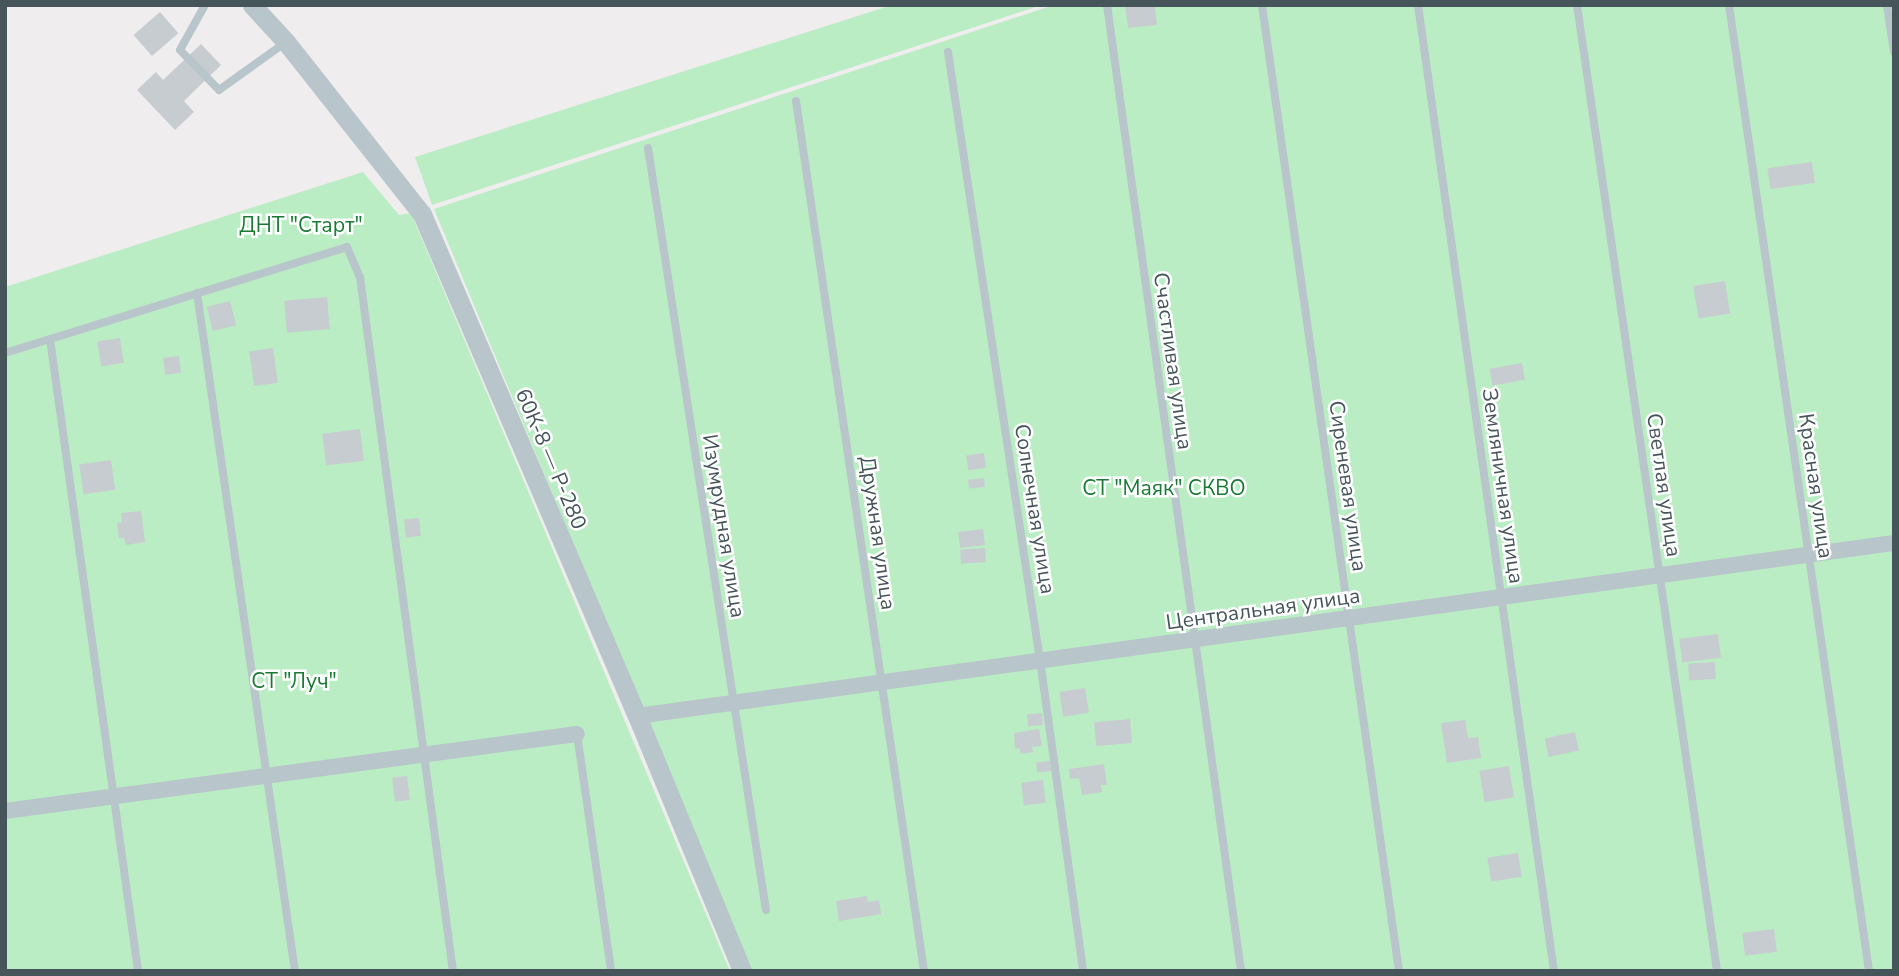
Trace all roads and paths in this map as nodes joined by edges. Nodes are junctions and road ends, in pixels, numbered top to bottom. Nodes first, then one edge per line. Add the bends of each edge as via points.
1 (205, 5) edge
2 (252, 5) edge
3 (1107, 5) edge
4 (1262, 5) edge
5 (1418, 5) edge
6 (1577, 5) edge
7 (1729, 5) edge
8 (1887, 5) edge
9 (286, 42) junction
10 (948, 52) dead end
11 (1894, 52) edge
12 (796, 101) dead end
13 (648, 148) dead end
14 (197, 293) junction
15 (50, 339) junction
16 (5, 354) edge
17 (1894, 543) edge
18 (1809, 555) junction
19 (1660, 575) junction
20 (1501, 597) junction
21 (1349, 618) junction
22 (1194, 639) junction
23 (1040, 660) junction
24 (883, 682) junction
25 (734, 702) junction
26 (637, 716) junction
27 (577, 734) joint
28 (424, 756) junction
29 (268, 776) junction
30 (113, 796) junction
31 (5, 811) edge
32 (766, 910) dead end
33 (138, 971) edge
34 (295, 971) edge
35 (453, 971) edge
36 (611, 971) edge
37 (742, 971) edge
38 (924, 971) edge
39 (1083, 971) edge
40 (1241, 971) edge
41 (1399, 971) edge
42 (1554, 971) edge
43 (1717, 971) edge
44 (1869, 971) edge

1 - 9 lane via 180,50 219,90
2 - 9 street, 60К-8 — Р-280
3 - 22 lane, Счастливая улица
4 - 21 lane, Сиреневая улица
5 - 20 lane, Земляничная улица
6 - 19 lane, Светлая улица
7 - 18 lane, Красная улица
8 - 11 lane
9 - 26 street, 60К-8 — Р-280 via 422,214
10 - 23 lane, Солнечная улица
12 - 24 lane, Дружная улица
13 - 25 lane, Изумрудная улица
14 - 15 lane
14 - 28 lane via 347,247 360,277
14 - 29 lane
15 - 16 lane
15 - 30 lane
17 - 18 street, Центральная улица
18 - 19 street, Центральная улица
18 - 44 lane, Красная улица
19 - 20 street, Центральная улица
19 - 43 lane, Светлая улица
20 - 21 street, Центральная улица
20 - 42 lane, Земляничная улица
21 - 22 street, Центральная улица
21 - 41 lane, Сиреневая улица
22 - 23 street, Центральная улица
22 - 40 lane, Счастливая улица
23 - 24 street, Центральная улица
23 - 39 lane, Солнечная улица
24 - 25 street, Центральная улица
24 - 38 lane, Дружная улица
25 - 26 street, Центральная улица
25 - 32 lane, Изумрудная улица
26 - 37 street, 60К-8 — Р-280
27 - 28 street
27 - 36 lane
28 - 29 street
28 - 35 lane
29 - 30 street
29 - 34 lane
30 - 31 street
30 - 33 lane

